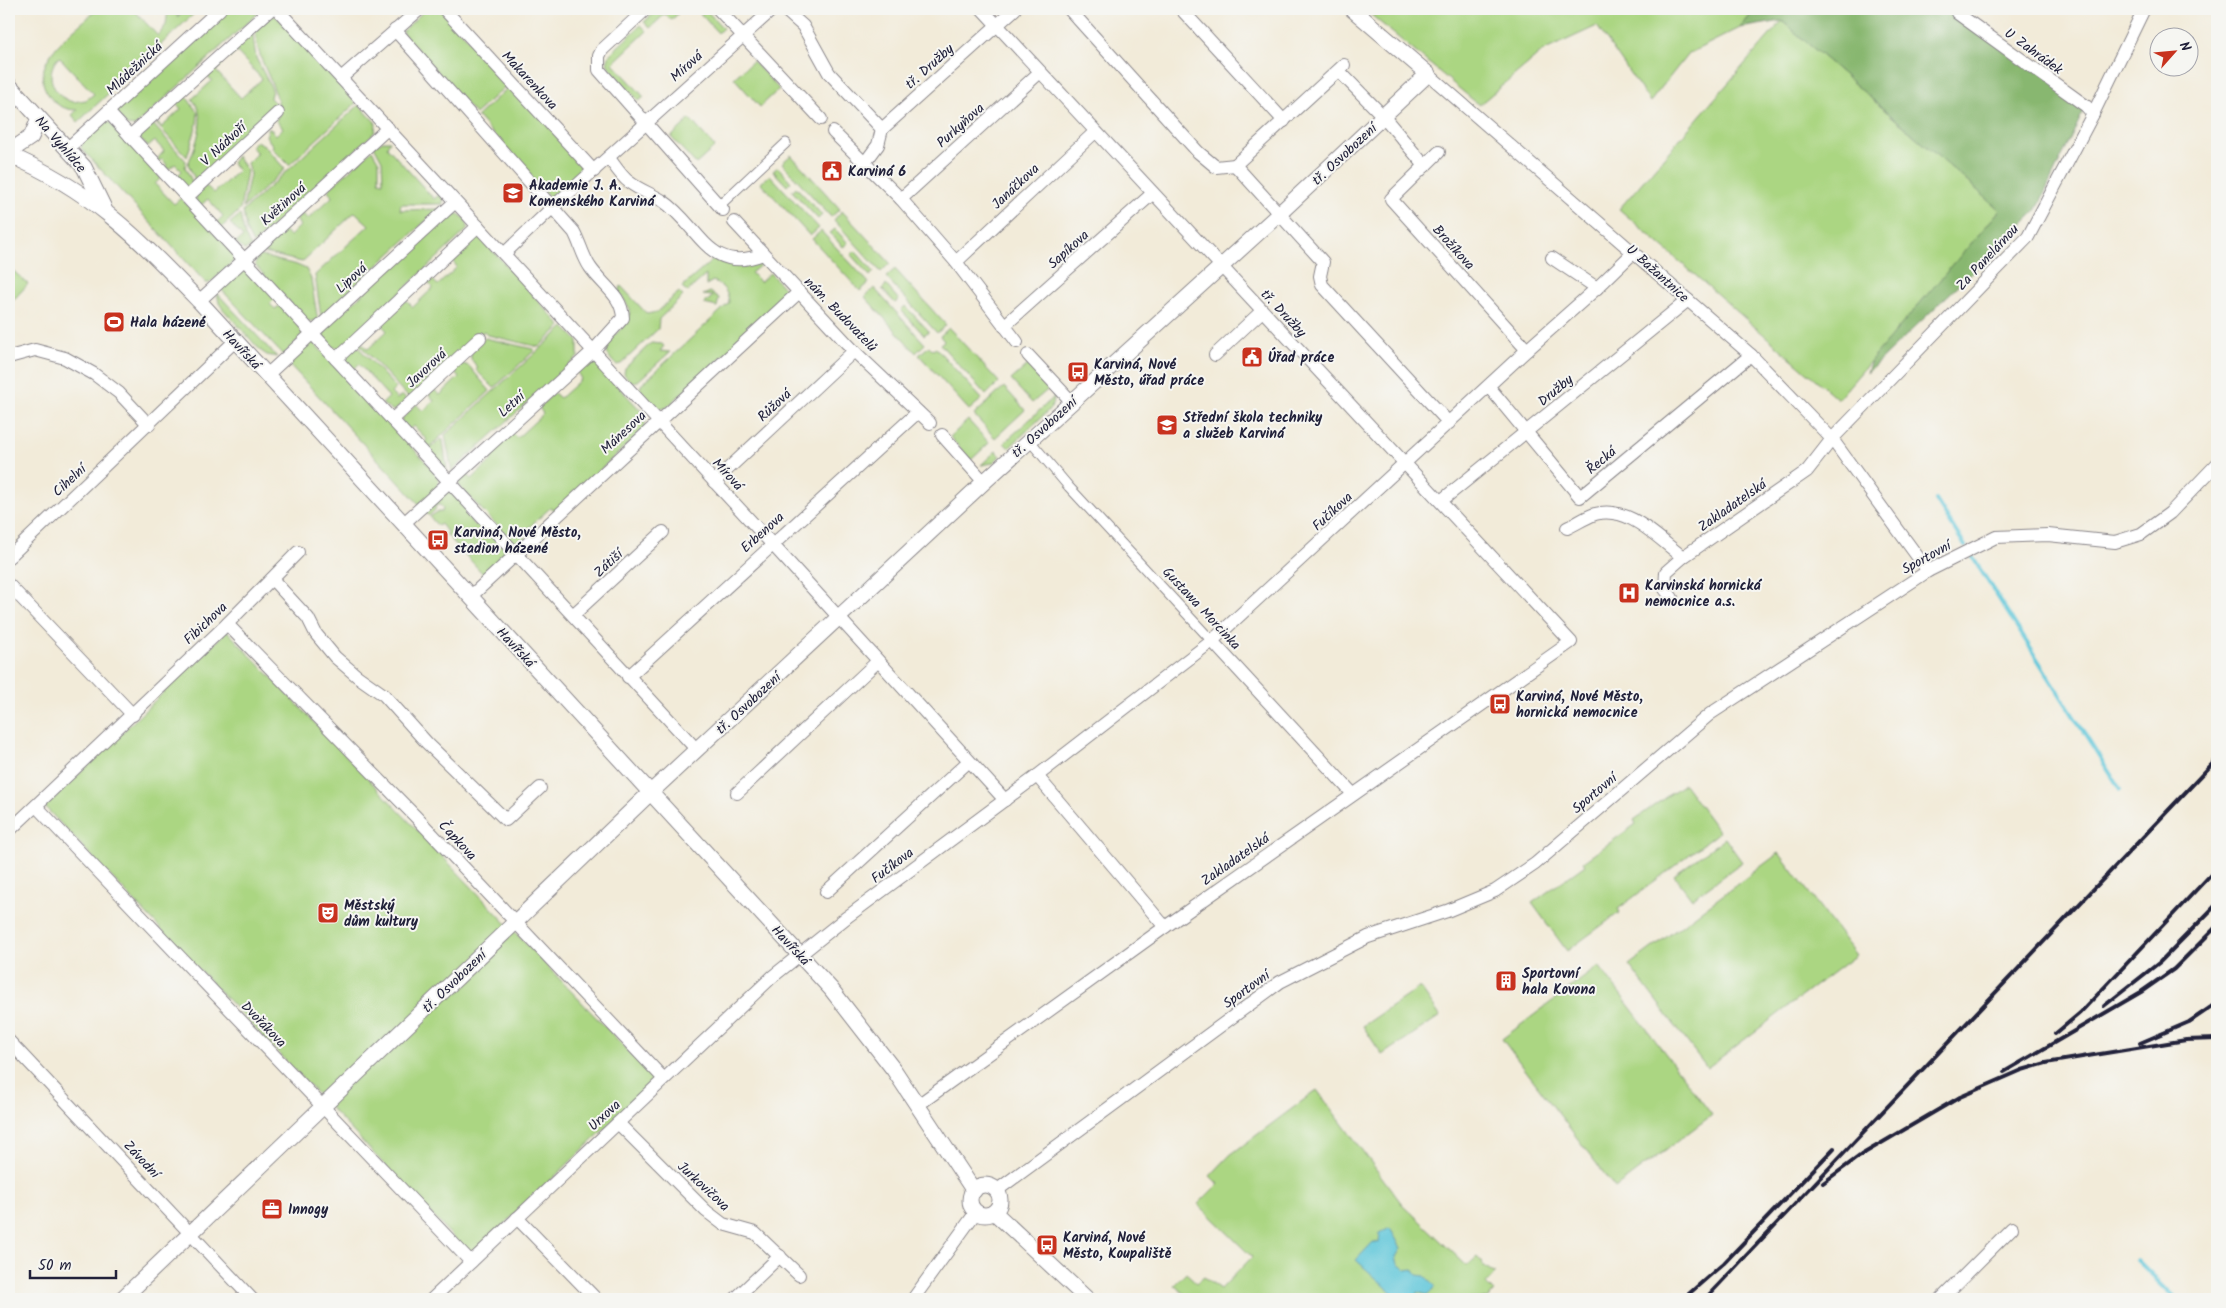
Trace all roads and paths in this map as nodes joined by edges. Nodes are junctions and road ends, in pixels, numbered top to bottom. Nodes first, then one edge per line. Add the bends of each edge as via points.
1 (220, 9) edge
2 (270, 9) edge
3 (277, 9) edge
4 (420, 9) edge
5 (444, 9) edge
6 (646, 9) edge
7 (718, 9) edge
8 (773, 9) edge
9 (982, 9) edge
10 (1015, 9) edge
11 (1069, 9) edge
12 (1181, 9) edge
13 (1352, 9) edge
14 (2144, 9) edge
15 (788, 12) edge
16 (1958, 13) dead end
17 (997, 25) junction
18 (395, 30) junction
19 (743, 34) junction
20 (1040, 72) junction
21 (1428, 74) junction
22 (341, 78) junction
23 (9, 86) edge
24 (108, 112) junction
25 (278, 113) dead end
26 (2093, 114) junction
27 (1384, 117) junction
28 (39, 119) junction
29 (821, 119) dead end
30 (1284, 121) junction
31 (645, 124) junction
32 (388, 128) junction
33 (882, 128) junction
34 (833, 132) dead end
35 (1095, 132) junction
36 (130, 136) junction
37 (786, 143) dead end
38 (67, 149) junction
39 (1440, 152) dead end
40 (9, 154) edge
41 (609, 158) junction
42 (864, 164) junction
43 (1235, 165) junction
44 (1424, 166) junction
45 (594, 171) junction
46 (1152, 194) junction
47 (187, 197) junction
48 (900, 200) junction
49 (455, 202) junction
50 (554, 207) junction
51 (721, 208) joint
52 (104, 209) junction
53 (1280, 213) junction
54 (734, 222) dead end
55 (478, 226) junction
56 (1634, 252) junction
57 (504, 254) junction
58 (763, 254) junction
59 (1552, 258) dead end
60 (244, 259) junction
61 (956, 262) junction
62 (1222, 266) junction
63 (1597, 288) junction
64 (799, 292) junction
65 (1688, 300) junction
66 (199, 301) junction
67 (1262, 311) junction
68 (1004, 326) junction
69 (313, 334) junction
70 (480, 338) dead end
71 (235, 341) junction
72 (1017, 342) dead end
73 (593, 350) junction
74 (1527, 350) junction
75 (854, 351) junction
76 (1028, 355) dead end
77 (1215, 355) dead end
78 (1751, 355) junction
79 (9, 357) edge
80 (336, 359) junction
81 (267, 375) junction
82 (1489, 387) junction
83 (1072, 402) junction
84 (918, 412) junction
85 (392, 420) junction
86 (658, 421) junction
87 (930, 423) dead end
88 (1449, 423) junction
89 (149, 425) junction
90 (1526, 434) junction
91 (942, 435) dead end
92 (1832, 439) junction
93 (1030, 441) junction
94 (1404, 464) junction
95 (2217, 464) edge
96 (448, 481) junction
97 (714, 482) junction
98 (984, 482) junction
99 (1441, 501) junction
100 (403, 524) junction
101 (1567, 528) dead end
102 (663, 532) dead end
103 (772, 544) junction
104 (298, 552) dead end
105 (516, 554) junction
106 (9, 557) edge
107 (1683, 557) junction
108 (1928, 572) junction
109 (272, 579) junction
110 (9, 585) edge
111 (470, 597) junction
112 (1672, 598) dead end
113 (573, 615) junction
114 (840, 618) junction
115 (227, 624) junction
116 (1212, 641) junction
117 (1571, 642) joint
118 (878, 661) junction
119 (628, 677) junction
120 (133, 715) junction
121 (697, 750) junction
122 (969, 761) junction
123 (1037, 776) junction
124 (540, 788) dead end
125 (650, 793) junction
126 (737, 793) dead end
127 (1354, 794) junction
128 (1005, 800) junction
129 (36, 806) junction
130 (9, 832) edge
131 (826, 892) dead end
132 (516, 923) junction
133 (1165, 927) junction
134 (800, 956) junction
135 (9, 1041) edge
136 (664, 1079) junction
137 (918, 1105) junction
138 (323, 1107) junction
139 (618, 1122) junction
140 (974, 1190) junction
141 (996, 1191) junction
142 (976, 1212) junction
143 (994, 1212) junction
144 (517, 1218) junction
145 (2012, 1228) dead end
146 (190, 1232) junction
147 (780, 1256) junction
148 (471, 1262) junction
149 (799, 1275) dead end
150 (122, 1299) edge
151 (252, 1299) edge
152 (432, 1299) edge
153 (596, 1299) edge
154 (735, 1299) edge
155 (913, 1299) edge
156 (1087, 1299) edge
157 (1941, 1299) edge

1 - 24 street, Mládežnická
2 - 36 street
3 - 22 street, Mírová
4 - 18 street
5 - 45 street, Makarenkova
6 - 31 street via 602,50 598,64 603,75
7 - 19 street
8 - 19 street, Mírová
9 - 17 street, tř. Družby
10 - 17 street, tř. Družby
11 - 43 street via 1198,152 1216,167
12 - 30 street
13 - 21 street, U Bažantnice
14 - 26 street, Za Panelárnou
15 - 33 street via 803,26 829,73
16 - 26 street, U Zahrádek
17 - 20 street, tř. Družby
17 - 33 street, tř. Družby
18 - 22 street
18 - 50 street
19 - 29 street
19 - 31 street, Mírová
20 - 35 street, tř. Družby
20 - 48 street, Purkyňova
21 - 27 street, tř. Osvobození
21 - 56 street, U Bažantnice
22 - 32 street, Mírová
23 - 28 street, Na Vyhlídce
24 - 36 street
24 - 38 street, Mládežnická
25 - 47 street, V Nádvoří
26 - 92 street, Za Panelárnou via 2028,237
27 - 30 street, tř. Osvobození via 1342,68
27 - 44 street
27 - 53 street, tř. Osvobození
28 - 38 street, Na Vyhlídce
28 - 40 street via 31,137
30 - 43 street, tř. Osvobození
31 - 41 street, Mírová
31 - 51 street
32 - 49 street, Mírová
32 - 60 street, Květinová
33 - 42 street via 878,145
34 - 42 street
35 - 46 street, tř. Družby
35 - 61 street, Janáčkova
36 - 47 street
37 - 51 street
38 - 52 street, Na Vyhlídce via 91,178
39 - 44 street, Brožíkova
40 - 52 street, Havířská via 64,182
41 - 45 street, Mírová
41 - 58 street via 628,181 664,201 711,250 729,259 748,260
42 - 48 street
43 - 53 street
44 - 74 street, Brožíkova via 1391,199
45 - 50 street, Mírová
46 - 62 street, tř. Družby
46 - 68 street, Sapíkova
47 - 60 street
48 - 61 street
49 - 55 street, Mírová
49 - 69 street, Lipová
50 - 57 street, Mírová
50 - 73 street via 574,232 589,266 618,299 623,310 623,318
52 - 66 street, Havířská
53 - 62 street, tř. Osvobození
53 - 88 street via 1323,262 1322,285
54 - 58 street, nám. Budovatelů
55 - 57 street, Mírová
55 - 80 street
56 - 63 street, Fučíkova
56 - 65 street, U Bažantnice
57 - 73 street, Mírová
58 - 64 street, nám. Budovatelů
59 - 63 street
60 - 66 street, Květinová
60 - 69 street
61 - 68 street
62 - 67 street, tř. Družby
62 - 83 street, tř. Osvobození
63 - 74 street, Fučíkova
64 - 75 street, nám. Budovatelů
64 - 86 street, Mánesova
65 - 78 street, U Bažantnice
65 - 90 street, Družby
66 - 71 street, Havířská
67 - 77 street
67 - 94 street, tř. Družby
68 - 72 street
69 - 80 street
69 - 81 street, Lipová
70 - 85 street, Javorová
71 - 81 street, Havířská
71 - 89 street, Cihelní
73 - 86 street, Mírová
73 - 96 street, Letní
74 - 82 street, Fučíkova
75 - 84 street, nám. Budovatelů
75 - 97 street, Růžová
76 - 83 street
78 - 90 street, Řecká via 1580,497
78 - 92 street, U Bažantnice
79 - 89 street via 35,350 65,358 119,393
80 - 85 street
81 - 100 street, Havířská
82 - 88 street, Fučíkova
82 - 90 street, Řecká
83 - 93 street, tř. Osvobození
84 - 87 street, nám. Budovatelů
84 - 103 street, Erbenova
85 - 96 street
86 - 97 street, Mírová
86 - 105 street, Mánesova
88 - 94 street, Fučíkova
89 - 106 street, Cihelní
90 - 99 street, Družby
91 - 98 street
92 - 107 street, Zakladatelská via 1807,471
92 - 108 street, U Bažantnice
93 - 98 street, tř. Osvobození
93 - 116 street, Gustawa Morcinka
94 - 99 street, tř. Družby
94 - 116 street, Fučíkova
95 - 108 street, Sportovní via 2170,513 2141,534 2115,542 2048,535 1996,537
96 - 100 street, Letní
96 - 105 street
97 - 103 street, Mírová
98 - 114 street, tř. Osvobození
99 - 117 street, tř. Družby
100 - 111 street, Havířská
101 - 107 street via 1594,514 1615,512 1628,516
102 - 113 street, Zátiší
103 - 114 street, Mírová
103 - 119 street, Erbenova
104 - 109 street, Fibichova
105 - 111 street, Mánesova
105 - 113 street
107 - 112 street, Zakladatelská via 1666,572 1665,589
108 - 141 street, Sportovní via 1710,714 1535,864 1495,891 1368,937 1280,982
109 - 115 street, Fibichova
109 - 124 street via 308,618 316,634 335,657 384,695 427,743 506,820
110 - 120 street
111 - 125 street, Havířská
113 - 119 street
114 - 118 street
114 - 121 street, tř. Osvobození
115 - 120 street, Fibichova
115 - 132 street, Čapkova
116 - 123 street, Fučíkova
116 - 127 street, Gustawa Morcinka
117 - 127 street, Zakladatelská
118 - 122 street
118 - 126 street
119 - 121 street
120 - 129 street, Fibichova
121 - 125 street, tř. Osvobození
122 - 128 street
122 - 131 street, Fučíkova
123 - 128 street, Fučíkova
123 - 133 street
125 - 132 street, tř. Osvobození
125 - 134 street, Havířská
127 - 133 street, Zakladatelská
128 - 134 street, Fučíkova via 847,917
129 - 130 street, Fibichova
129 - 138 street, Dvořákova
132 - 136 street, Čapkova
132 - 138 street, tř. Osvobození
133 - 137 street, Zakladatelská
134 - 136 street, Urxova via 772,977
134 - 137 street, Havířská via 865,1030
135 - 146 street, Závodní
136 - 139 street, Urxova
137 - 140 street, Havířská
138 - 146 street, tř. Osvobození
138 - 148 street, Dvořákova
139 - 144 street, Urxova
139 - 147 street, Jurkovičova via 706,1211 723,1224 755,1233
140 - 141 street via 987,1186
140 - 142 street via 971,1204
141 - 143 street via 1000,1200
142 - 143 street via 985,1215
142 - 155 street
143 - 156 street
144 - 148 street, Urxova
144 - 153 street
145 - 157 street
146 - 150 street, tř. Osvobození
146 - 151 street, Závodní
147 - 149 street, Jurkovičova
147 - 154 street
148 - 152 street, Urxova

